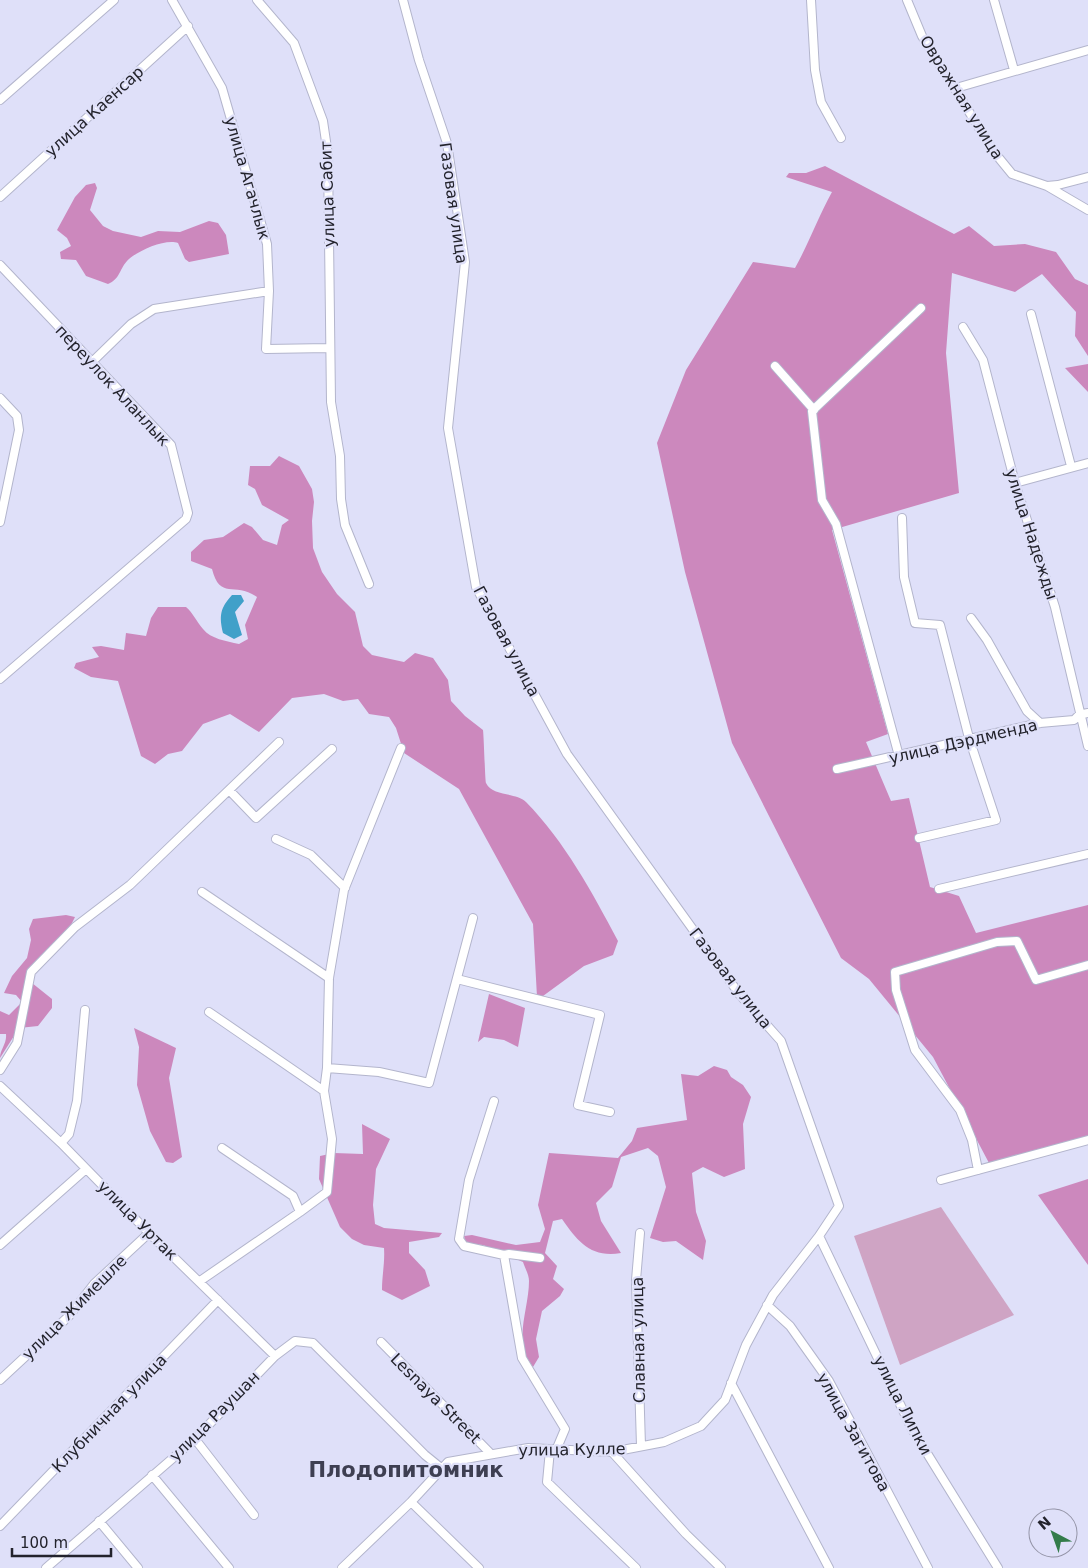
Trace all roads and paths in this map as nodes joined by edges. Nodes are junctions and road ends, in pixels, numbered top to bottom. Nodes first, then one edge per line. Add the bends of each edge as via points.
1 (114, 0) edge
2 (172, 0) edge
3 (257, 0) edge
4 (403, 0) edge
5 (811, 0) edge
6 (907, 0) edge
7 (994, 0) edge
8 (188, 26) junction
9 (1088, 50) edge
10 (1014, 70) junction
11 (956, 88) junction
12 (0, 100) edge
13 (841, 138) dead end
14 (1088, 176) edge
15 (1047, 186) junction
16 (0, 197) edge
17 (1088, 210) edge
18 (2, 271) edge
19 (269, 291) junction
20 (921, 308) dead end
21 (1031, 314) dead end
22 (963, 327) dead end
23 (329, 348) junction
24 (92, 362) junction
25 (775, 366) dead end
26 (0, 398) edge
27 (814, 410) junction
28 (1088, 463) edge
29 (1071, 466) junction
30 (1015, 483) junction
31 (902, 518) dead end
32 (0, 522) edge
33 (369, 584) dead end
34 (971, 618) dead end
35 (0, 679) edge
36 (1088, 712) edge
37 (1079, 715) junction
38 (1040, 723) junction
39 (968, 738) junction
40 (278, 742) dead end
41 (1088, 746) edge
42 (401, 748) dead end
43 (332, 749) dead end
44 (899, 756) junction
45 (837, 769) dead end
46 (230, 791) junction
47 (919, 838) dead end
48 (276, 839) dead end
49 (1088, 854) edge
50 (345, 888) junction
51 (939, 889) dead end
52 (202, 892) dead end
53 (473, 918) dead end
54 (1088, 965) edge
55 (329, 978) junction
56 (457, 979) junction
57 (85, 1010) dead end
58 (209, 1012) dead end
59 (327, 1068) junction
60 (0, 1070) edge
61 (0, 1086) edge
62 (324, 1091) junction
63 (494, 1101) dead end
64 (610, 1112) dead end
65 (1088, 1140) edge
66 (61, 1143) junction
67 (222, 1148) dead end
68 (86, 1169) junction
69 (978, 1170) junction
70 (940, 1180) dead end
71 (839, 1206) joint
72 (300, 1212) junction
73 (640, 1233) dead end
74 (148, 1234) junction
75 (819, 1236) junction
76 (0, 1245) edge
77 (504, 1256) junction
78 (540, 1258) dead end
79 (200, 1281) junction
80 (218, 1300) junction
81 (767, 1305) junction
82 (381, 1342) dead end
83 (275, 1356) junction
84 (0, 1380) edge
85 (731, 1383) junction
86 (195, 1439) junction
87 (641, 1446) junction
88 (554, 1449) junction
89 (612, 1452) junction
90 (491, 1454) junction
91 (441, 1468) junction
92 (152, 1476) junction
93 (411, 1502) junction
94 (254, 1515) dead end
95 (99, 1521) junction
96 (0, 1526) edge
97 (50, 1567) edge
98 (138, 1568) edge
99 (229, 1568) edge
100 (342, 1568) edge
101 (479, 1568) edge
102 (636, 1568) edge
103 (721, 1568) edge
104 (829, 1568) edge
105 (928, 1568) edge
106 (998, 1568) edge

1 - 12 street
2 - 8 street, улица Агачлык
3 - 23 street, улица Сабит via 294,43 323,121 328,155
4 - 71 street, Газовая улица via 447,143 465,262 448,428 476,587 567,754 740,995 781,1041
5 - 13 street via 821,102
6 - 11 street, Овражная улица via 922,36
7 - 10 street
8 - 16 street, улица Каенсар
8 - 19 street, улица Агачлык via 222,88 267,244
9 - 10 street
10 - 11 street
11 - 15 street, Овражная улица via 1003,164 1018,177
14 - 15 street, Овражная улица
15 - 17 street
18 - 24 street, переулок Аланлык
19 - 23 street, улица Агачлык via 266,350
19 - 24 street via 154,309 131,324
20 - 27 street
21 - 29 street
22 - 30 street, улица Надежды via 983,360
23 - 33 street, улица Сабит via 331,402 340,456 345,525
24 - 35 street, переулок Аланлык via 171,445 187,516
25 - 27 street
26 - 32 street via 17,416 19,430
27 - 44 street via 822,500 836,524
28 - 29 street
29 - 30 street
30 - 37 street, улица Надежды via 1055,607
31 - 39 street via 904,577 915,623 940,625
34 - 38 street via 1027,711
36 - 37 street, улица Дэрдменда
37 - 38 street, улица Дэрдменда via 1074,720
37 - 41 street, улица Надежды
38 - 39 street, улица Дэрдменда
39 - 44 street, улица Дэрдменда
39 - 47 street via 996,820
40 - 46 street
42 - 50 street
43 - 46 street via 256,818
44 - 45 street, улица Дэрдменда
46 - 60 street via 130,885 75,927 31,972 17,1044
48 - 50 street via 311,855
49 - 51 street
50 - 55 street
52 - 55 street
53 - 56 street
54 - 69 street via 1036,980 1017,941 998,942 895,972 896,990 915,1050 960,1110 972,1140
55 - 59 street
56 - 59 street via 429,1083 379,1072
56 - 64 street via 600,1015 578,1105
57 - 66 street via 77,1101 69,1134
58 - 62 street
59 - 62 street
61 - 66 street, улица Уртак
62 - 72 street via 332,1139 327,1192
63 - 77 street via 469,1180 459,1239 464,1246
65 - 69 street
66 - 68 street, улица Уртак
67 - 72 street via 293,1196
68 - 74 street, улица Уртак
68 - 76 street
69 - 70 street
71 - 75 street, улица Кулле
72 - 79 street
73 - 87 street, Славная улица via 636,1280
74 - 79 street, улица Уртак
74 - 84 street, улица Жимешле via 94,1284 69,1316
75 - 81 street, улица Кулле via 772,1294
75 - 106 street, улица Липки via 912,1429
77 - 78 street
77 - 88 street via 522,1358 565,1429
79 - 80 street, улица Уртак
80 - 83 street, улица Уртак
80 - 96 street, Клубничная улица
81 - 85 street, улица Кулле
81 - 105 street, улица Загитова via 790,1326 829,1381
82 - 90 street, Lesnaya Street
83 - 86 street, улица Раушан
83 - 91 street, улица Раушан via 296,1341 313,1344
85 - 87 street, улица Кулле via 725,1400 701,1426 664,1442
85 - 104 street
86 - 92 street, улица Раушан
86 - 94 street
87 - 89 street, улица Кулле
88 - 89 street, улица Кулле
88 - 90 street, улица Кулле via 528,1448
88 - 102 street via 547,1482
89 - 103 street
90 - 91 street, улица Кулле via 448,1462
91 - 93 street, улица Кулле
92 - 95 street, улица Раушан
92 - 99 street
93 - 100 street, улица Кулле
93 - 101 street
95 - 97 street, улица Раушан
95 - 98 street

